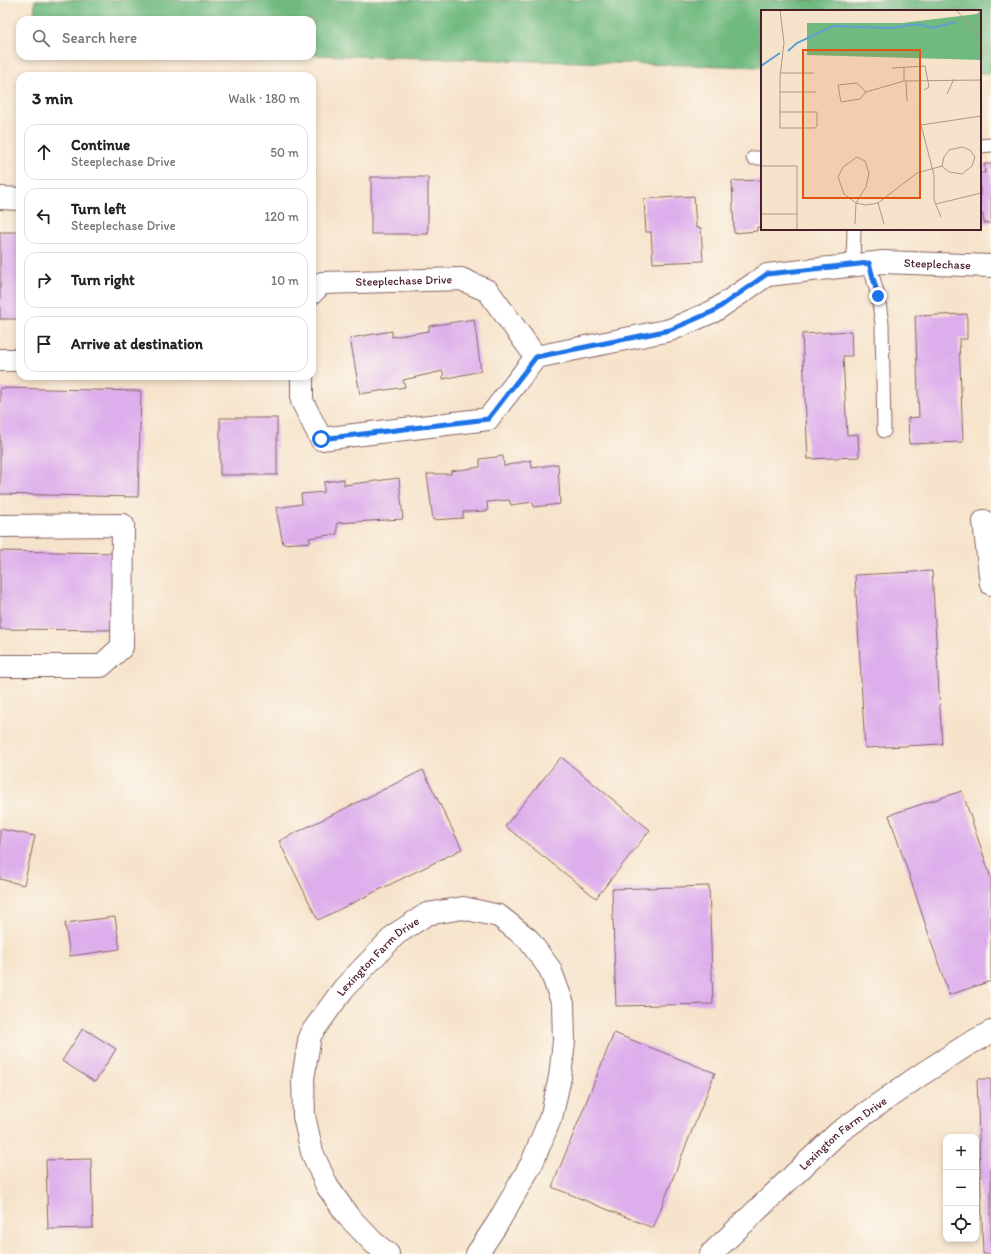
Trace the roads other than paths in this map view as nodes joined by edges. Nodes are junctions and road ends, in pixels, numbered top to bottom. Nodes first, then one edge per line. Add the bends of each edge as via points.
1 (991, 145) edge
2 (981, 146) edge
3 (0, 198) edge
4 (16, 199) edge
5 (854, 230) edge
6 (868, 263) junction
7 (991, 266) edge
8 (316, 289) edge
9 (536, 357) junction
10 (0, 360) edge
11 (16, 360) edge
12 (302, 380) edge
13 (884, 432) dead end
14 (984, 521) dead end
15 (0, 526) edge
16 (991, 584) edge
17 (0, 666) edge
18 (991, 1032) edge
19 (388, 1254) edge
20 (477, 1254) edge
21 (711, 1254) edge

1 - 2 lane
3 - 4 street
5 - 6 lane
6 - 7 street, Steeplechase
6 - 9 street via 767,274 714,311 670,330
6 - 13 lane via 878,296 882,324
8 - 9 street, Steeplechase Drive via 322,283 461,280 488,291
9 - 12 street via 488,419 321,439 302,401
10 - 11 street
14 - 16 street
15 - 17 street via 123,525 122,646 101,666
18 - 21 street, Lexington Farm Drive via 966,1045 839,1132
19 - 20 street, Lexington Farm Drive via 348,1216 327,1186 312,1152 304,1116 303,1079 310,1035 344,988 396,934 427,914 463,908 499,916 528,939 550,969 563,1004 563,1048 552,1114 532,1163

